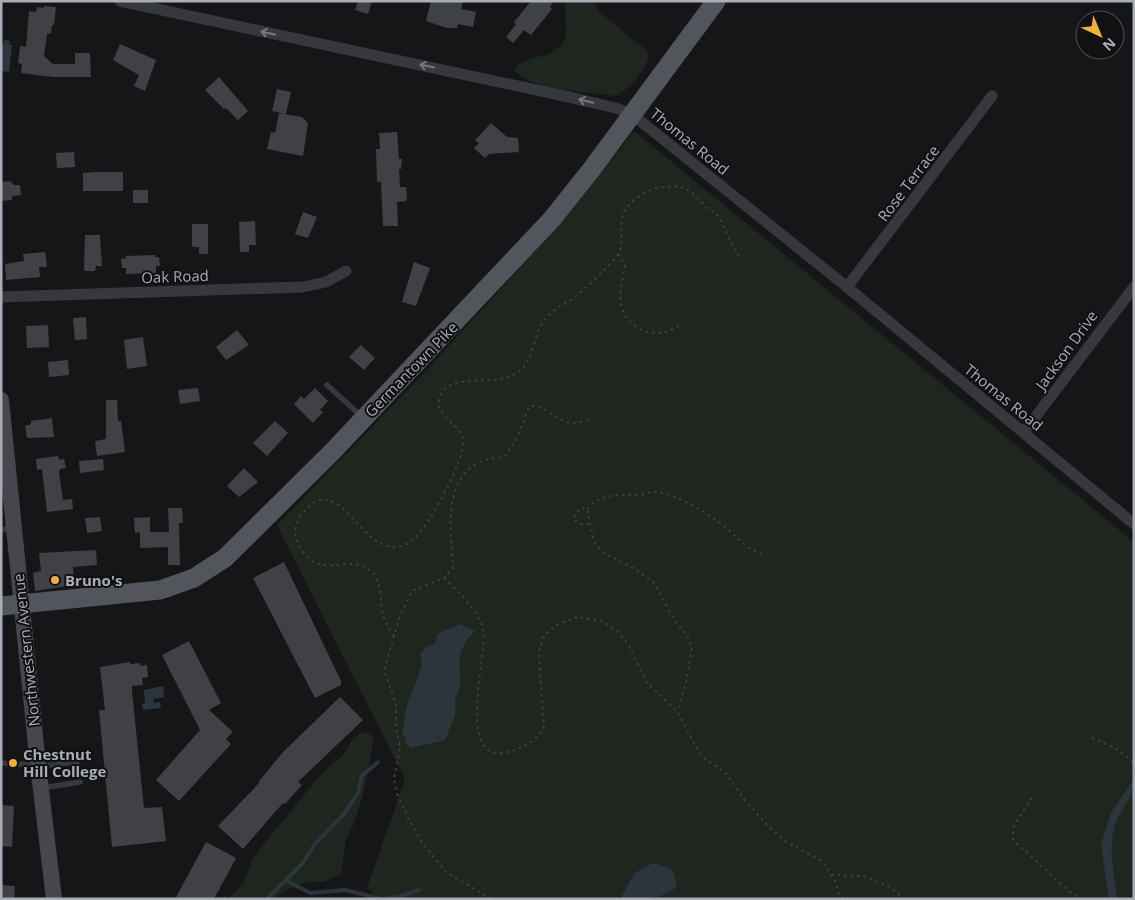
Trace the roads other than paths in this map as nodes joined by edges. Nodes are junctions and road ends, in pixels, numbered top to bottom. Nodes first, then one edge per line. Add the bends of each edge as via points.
1 (120, 1) edge
2 (716, 1) edge
3 (992, 96) dead end
4 (633, 115) junction
5 (346, 271) dead end
6 (847, 287) junction
7 (1134, 287) edge
8 (1, 297) edge
9 (327, 385) dead end
10 (1, 400) edge
11 (363, 419) junction
12 (1024, 432) junction
13 (1134, 524) edge
14 (8, 529) edge
15 (21, 605) junction
16 (1, 606) edge
17 (78, 762) dead end
18 (1, 763) edge
19 (38, 766) junction
20 (80, 782) dead end
21 (41, 789) junction
22 (54, 899) edge

4 -> 1 street, Thomas Road via 560,95
2 - 4 main road, Germantown Pike
3 - 6 street, Rose Terrace
4 - 6 street, Thomas Road
4 - 11 main road, Germantown Pike via 552,219
5 - 8 street, Oak Road via 326,282 303,287
6 - 12 street, Thomas Road
7 - 12 street, Jackson Drive
9 - 11 lane
10 - 14 street, Northwestern Avenue
11 - 15 main road, Germantown Pike via 240,544 205,572 160,590
12 - 13 street, Thomas Road
14 - 15 street, Northwestern Avenue
15 - 16 main road, Germantown Pike
15 - 19 street, Northwestern Avenue
17 - 19 lane
18 - 19 lane
19 - 21 street, Northwestern Avenue
20 - 21 lane
21 - 22 street, Northwestern Avenue

